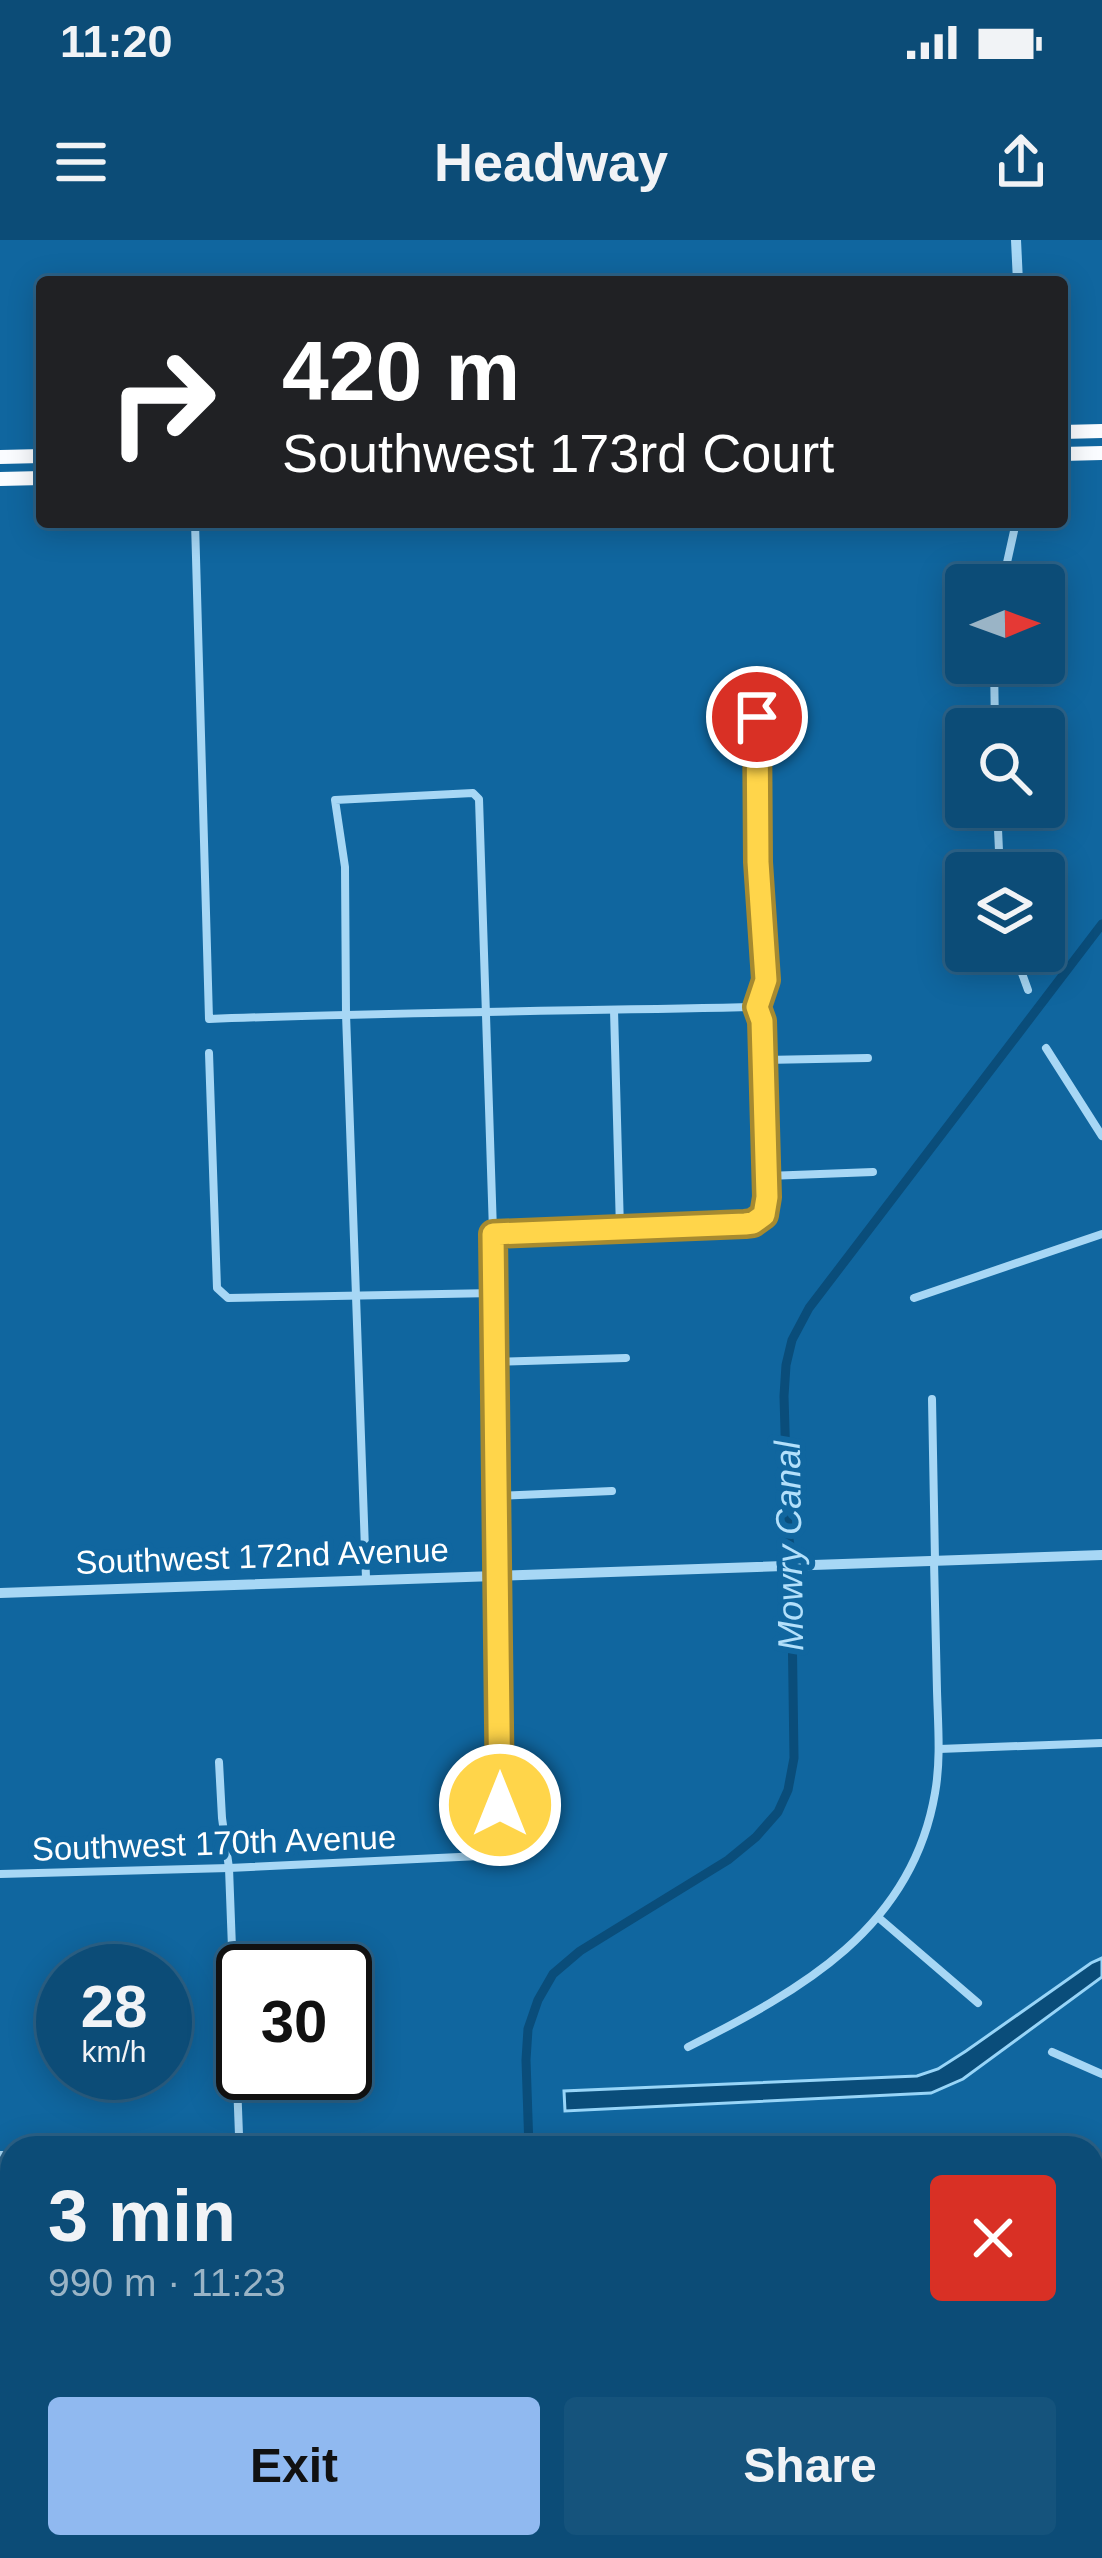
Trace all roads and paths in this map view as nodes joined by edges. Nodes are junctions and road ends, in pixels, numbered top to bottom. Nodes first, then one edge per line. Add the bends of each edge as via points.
1 (1016, 240) edge
2 (1018, 276) edge
3 (1098, 431) edge
4 (1068, 432) edge
5 (1098, 453) edge
6 (1068, 454) edge
7 (36, 456) edge
8 (0, 457) edge
9 (36, 478) edge
10 (0, 479) edge
11 (195, 528) edge
12 (1015, 528) edge
13 (1007, 564) edge
14 (757, 717) dead end
15 (1022, 972) edge
16 (1028, 990) dead end
17 (757, 1007) junction
18 (614, 1010) junction
19 (346, 1014) junction
20 (485, 1014) junction
21 (1046, 1048) dead end
22 (209, 1053) dead end
23 (868, 1058) dead end
24 (764, 1060) junction
25 (1102, 1136) edge
26 (873, 1172) dead end
27 (767, 1176) junction
28 (620, 1229) junction
29 (493, 1234) junction
30 (1102, 1234) edge
31 (495, 1293) junction
32 (357, 1294) junction
33 (914, 1298) dead end
34 (626, 1358) dead end
35 (494, 1362) junction
36 (932, 1399) dead end
37 (612, 1491) dead end
38 (497, 1496) junction
39 (1102, 1555) edge
40 (934, 1560) junction
41 (499, 1575) junction
42 (366, 1579) junction
43 (0, 1593) edge
44 (1102, 1743) edge
45 (939, 1749) junction
46 (220, 1762) dead end
47 (229, 1868) junction
48 (0, 1874) edge
49 (879, 1918) junction
50 (977, 2003) dead end
51 (688, 2047) dead end
52 (1052, 2052) dead end
53 (1102, 2074) edge
54 (239, 2136) edge

1 - 2 street
3 - 4 highway
5 - 6 highway
7 - 8 highway
9 - 10 highway
11 - 19 street via 208,1019
12 - 13 street
14 - 17 street via 766,980
15 - 16 street
17 - 18 street
17 - 24 street
18 - 20 street
18 - 28 street
19 - 20 street
19 - 20 street via 345,867 335,800 473,793
19 - 32 street
20 - 29 street
21 - 25 street
22 - 32 street via 217,1288 228,1298
23 - 24 street
24 - 27 street
26 - 27 street
27 - 28 street via 764,1215 753,1223
28 - 29 street
29 - 31 street
30 - 33 street
31 - 32 street
31 - 35 street
32 - 42 street
34 - 35 street
35 - 38 street
36 - 40 street
37 - 38 street
38 - 41 street
39 - 40 street, Southwest 172nd Avenue
40 - 41 street, Southwest 172nd Avenue
40 - 45 street
41 - 42 street, Southwest 172nd Avenue
41 - 47 street, Southwest 170th Avenue via 501,1856
42 - 43 street, Southwest 172nd Avenue
44 - 45 street
45 - 49 street via 923,1840
46 - 47 street
47 - 48 street, Southwest 170th Avenue
47 - 54 street
49 - 50 street
49 - 51 street via 827,1967
52 - 53 street

